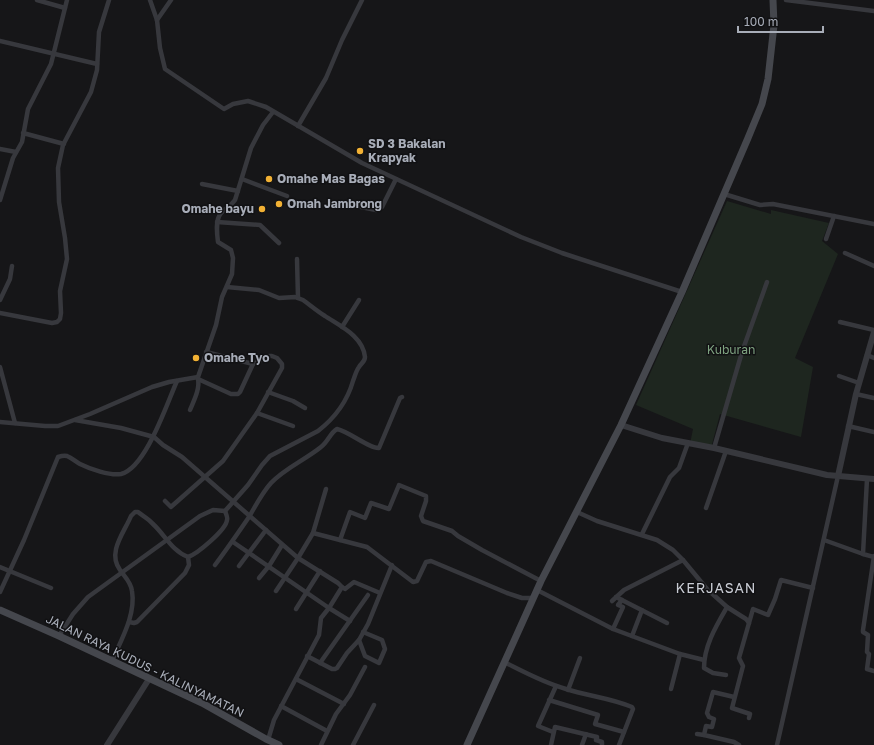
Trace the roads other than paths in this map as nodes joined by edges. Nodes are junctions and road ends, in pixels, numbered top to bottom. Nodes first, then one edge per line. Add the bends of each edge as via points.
1 (37, 0) edge
2 (67, 0) edge
3 (109, 0) edge
4 (150, 0) edge
5 (171, 0) edge
6 (362, 0) edge
7 (773, 0) edge
8 (786, 0) edge
9 (65, 8) junction
10 (874, 11) edge
11 (157, 20) junction
12 (0, 41) edge
13 (54, 53) junction
14 (97, 64) junction
15 (273, 112) junction
16 (298, 126) junction
17 (23, 133) junction
18 (64, 144) junction
19 (0, 149) edge
20 (16, 152) junction
21 (242, 179) junction
22 (396, 179) junction
23 (202, 184) dead end
24 (2, 187) edge
25 (238, 190) junction
26 (724, 194) junction
27 (287, 196) dead end
28 (0, 200) edge
29 (361, 207) dead end
30 (834, 216) junction
31 (217, 222) junction
32 (874, 224) edge
33 (826, 239) dead end
34 (279, 243) dead end
35 (845, 253) dead end
36 (297, 260) dead end
37 (12, 266) dead end
38 (874, 266) edge
39 (767, 282) dead end
40 (227, 287) junction
41 (682, 292) junction
42 (298, 298) junction
43 (0, 300) edge
44 (358, 300) dead end
45 (0, 313) edge
46 (840, 322) dead end
47 (342, 327) junction
48 (874, 331) edge
49 (206, 352) junction
50 (867, 355) junction
51 (874, 358) edge
52 (252, 364) junction
53 (0, 367) edge
54 (839, 376) dead end
55 (198, 378) junction
56 (177, 381) junction
57 (859, 383) junction
58 (268, 392) junction
59 (856, 394) junction
60 (402, 397) dead end
61 (874, 398) edge
62 (305, 408) dead end
63 (190, 410) dead end
64 (257, 413) junction
65 (74, 420) junction
66 (0, 422) edge
67 (15, 423) junction
68 (621, 425) junction
69 (293, 426) dead end
70 (848, 426) junction
71 (874, 432) edge
72 (154, 437) junction
73 (688, 443) junction
74 (714, 448) junction
75 (726, 451) junction
76 (838, 476) junction
77 (205, 477) junction
78 (871, 479) edge
79 (326, 489) dead end
80 (165, 501) dead end
81 (233, 501) junction
82 (706, 508) dead end
83 (225, 511) junction
84 (577, 512) junction
85 (250, 515) junction
86 (266, 530) junction
87 (313, 533) junction
88 (642, 534) junction
89 (340, 540) junction
90 (824, 540) junction
91 (167, 541) junction
92 (232, 542) junction
93 (282, 545) junction
94 (249, 554) junction
95 (863, 554) junction
96 (188, 557) junction
97 (874, 557) edge
98 (298, 558) junction
99 (683, 560) junction
100 (215, 565) dead end
101 (392, 565) junction
102 (239, 566) dead end
103 (269, 566) junction
104 (0, 567) edge
105 (10, 571) junction
106 (320, 571) junction
107 (122, 573) junction
108 (285, 576) junction
109 (259, 578) dead end
110 (541, 581) junction
111 (342, 587) junction
112 (51, 588) dead end
113 (813, 588) junction
114 (537, 590) junction
115 (276, 591) dead end
116 (0, 592) edge
117 (306, 593) junction
118 (380, 593) junction
119 (368, 595) dead end
120 (533, 598) junction
121 (622, 600) junction
122 (727, 607) junction
123 (329, 608) junction
124 (296, 609) dead end
125 (0, 610) edge
126 (642, 610) junction
127 (350, 621) junction
128 (129, 622) junction
129 (667, 623) dead end
130 (749, 623) junction
131 (613, 629) junction
132 (363, 632) junction
133 (60, 636) junction
134 (632, 636) junction
135 (359, 640) junction
136 (680, 654) junction
137 (307, 656) junction
138 (580, 658) dead end
139 (704, 660) junction
140 (112, 661) junction
141 (504, 662) junction
142 (320, 663) junction
143 (365, 667) dead end
144 (874, 671) edge
145 (726, 675) dead end
146 (149, 679) junction
147 (296, 679) junction
148 (556, 686) junction
149 (671, 689) dead end
150 (568, 690) junction
151 (734, 697) junction
152 (549, 700) junction
153 (344, 704) junction
154 (374, 705) dead end
155 (281, 706) junction
156 (749, 718) dead end
157 (327, 731) junction
158 (554, 732) junction
159 (624, 732) junction
160 (586, 734) junction
161 (696, 734) dead end
162 (704, 735) junction
163 (274, 743) edge
164 (107, 745) edge
165 (321, 745) edge
166 (353, 745) edge
167 (467, 745) edge
168 (551, 745) edge
169 (582, 745) edge
170 (602, 745) edge
171 (619, 745) edge
172 (739, 745) edge
173 (777, 745) edge

1 - 9 street
2 - 9 street
3 - 14 street via 99,32
4 - 11 street
5 - 11 street
6 - 16 street via 326,78
7 - 26 main road via 772,52 765,94
8 - 10 street
9 - 13 street
11 - 15 street via 165,69 224,109 248,101
12 - 13 street
13 - 14 street
13 - 17 street via 28,109
14 - 18 street via 91,92
15 - 16 street
15 - 21 street via 251,148
16 - 22 street via 340,151
17 - 18 street
17 - 20 street via 22,142
18 - 45 street via 58,168 67,259 60,291 60,319 52,323
19 - 20 street
20 - 24 street
21 - 25 street
21 - 27 street
22 - 29 street via 382,207 376,210
22 - 41 street via 521,237
23 - 25 street
24 - 28 street
25 - 31 street via 233,204 220,213
26 - 30 street via 760,205 773,204
26 - 41 main road
30 - 32 street
30 - 33 street
31 - 34 street via 260,225
31 - 40 street via 218,242 232,253 232,274
35 - 38 street
36 - 42 street
37 - 43 street via 10,278
39 - 74 street via 742,352
40 - 42 street via 259,290 279,298
40 - 49 street
41 - 68 main road
42 - 47 street
44 - 47 street
46 - 48 street
47 - 81 street via 362,346 365,357 344,403 333,419 318,430 270,456
48 - 50 street
49 - 52 street
49 - 55 street
50 - 51 street
50 - 57 street
52 - 55 street via 238,394 231,394
52 - 58 street via 269,356 281,361 282,368
53 - 67 street
54 - 57 street
55 - 56 street
55 - 63 street
56 - 65 street via 152,387
56 - 72 street
57 - 59 street
58 - 62 street
58 - 64 street
59 - 61 street
59 - 70 street
60 - 85 street via 380,448 370,446 339,429 336,430 324,445 310,456 283,471 262,495
64 - 69 street
64 - 77 street via 223,461
65 - 67 street via 54,426
65 - 72 street via 127,429
66 - 67 street
68 - 73 street
68 - 84 main road
70 - 71 street
70 - 76 street
72 - 77 street
72 - 105 street via 137,463 122,474 103,473 66,456 58,457
73 - 74 street
73 - 88 street via 679,468 670,477
74 - 75 street
75 - 76 street
75 - 82 street
76 - 78 street
76 - 90 street
77 - 80 street via 172,506
77 - 81 street
78 - 95 street
79 - 87 street
81 - 83 street
81 - 85 street
83 - 91 street via 213,510 200,516
83 - 96 street via 225,525 207,544
84 - 88 street via 622,530
84 - 110 main road
85 - 86 street
85 - 92 street
86 - 93 street
86 - 94 street
87 - 89 street
87 - 98 street
88 - 99 street via 673,550
89 - 101 street via 367,547
89 - 110 street via 350,512 365,518 371,503 389,509 399,485 426,496 421,516 423,521 452,531
90 - 95 street
90 - 113 street
91 - 96 street
91 - 107 street
91 - 107 street via 153,524 135,512 116,546 116,565
92 - 94 street
92 - 100 street
93 - 98 street
93 - 103 street
94 - 102 street
94 - 103 street
95 - 97 street
96 - 128 street via 189,565 177,582 137,622
97 - 144 street via 863,630 868,635 867,669
98 - 106 street
98 - 108 street
99 - 121 street via 629,587 614,599
99 - 122 street via 702,584
101 - 118 street
101 - 120 street via 415,583 426,562 431,561 507,593 522,598
103 - 108 street
103 - 109 street
104 - 105 street
105 - 112 street
105 - 116 street
106 - 111 street
106 - 117 street
107 - 128 street via 130,583 132,592
107 - 133 street via 88,597 73,614
108 - 115 street
108 - 117 street
110 - 114 main road
111 - 118 street via 345,589 354,582
111 - 123 street
113 - 130 street via 780,580 768,615 753,609
113 - 173 street
114 - 120 main road
114 - 131 street
117 - 123 street
117 - 124 street
118 - 132 street
119 - 127 street
120 - 141 main road
121 - 126 street
121 - 131 street via 618,605 623,608
122 - 130 street
122 - 139 street via 713,632
123 - 127 street
123 - 137 street via 321,618 319,635
125 - 133 main road, JALAN RAYA KUDUS - KALINYAMATAN
126 - 129 street
126 - 134 street
127 - 142 street
128 - 140 street
130 - 151 street via 739,658 743,666
131 - 134 street
132 - 135 street
132 - 135 street via 382,640 385,649 379,663 365,656
133 - 140 main road, JALAN RAYA KUDUS - KALINYAMATAN
134 - 136 street
135 - 142 street via 335,669
136 - 139 street
136 - 149 street
137 - 142 street
137 - 147 street
138 - 150 street
139 - 145 street via 704,668 713,673
140 - 146 main road, JALAN RAYA KUDUS - KALINYAMATAN
141 - 148 street
141 - 167 main road
143 - 153 street
146 - 163 main road, JALAN RAYA KUDUS - KALINYAMATAN
146 - 164 street
147 - 153 street
147 - 155 street
148 - 150 street
148 - 152 street
150 - 159 street via 632,707
151 - 156 street via 732,708 750,714
151 - 162 street via 713,692 707,712 709,717 714,719 712,727 706,726
152 - 158 street via 538,726
152 - 159 street via 598,715 595,724
153 - 157 street
154 - 166 street
155 - 157 street
155 - 163 street via 274,720
157 - 165 street
158 - 160 street via 555,727 558,727
158 - 168 street
159 - 171 street
160 - 169 street
160 - 170 street via 597,737 596,740 602,742
161 - 162 street
162 - 172 street

